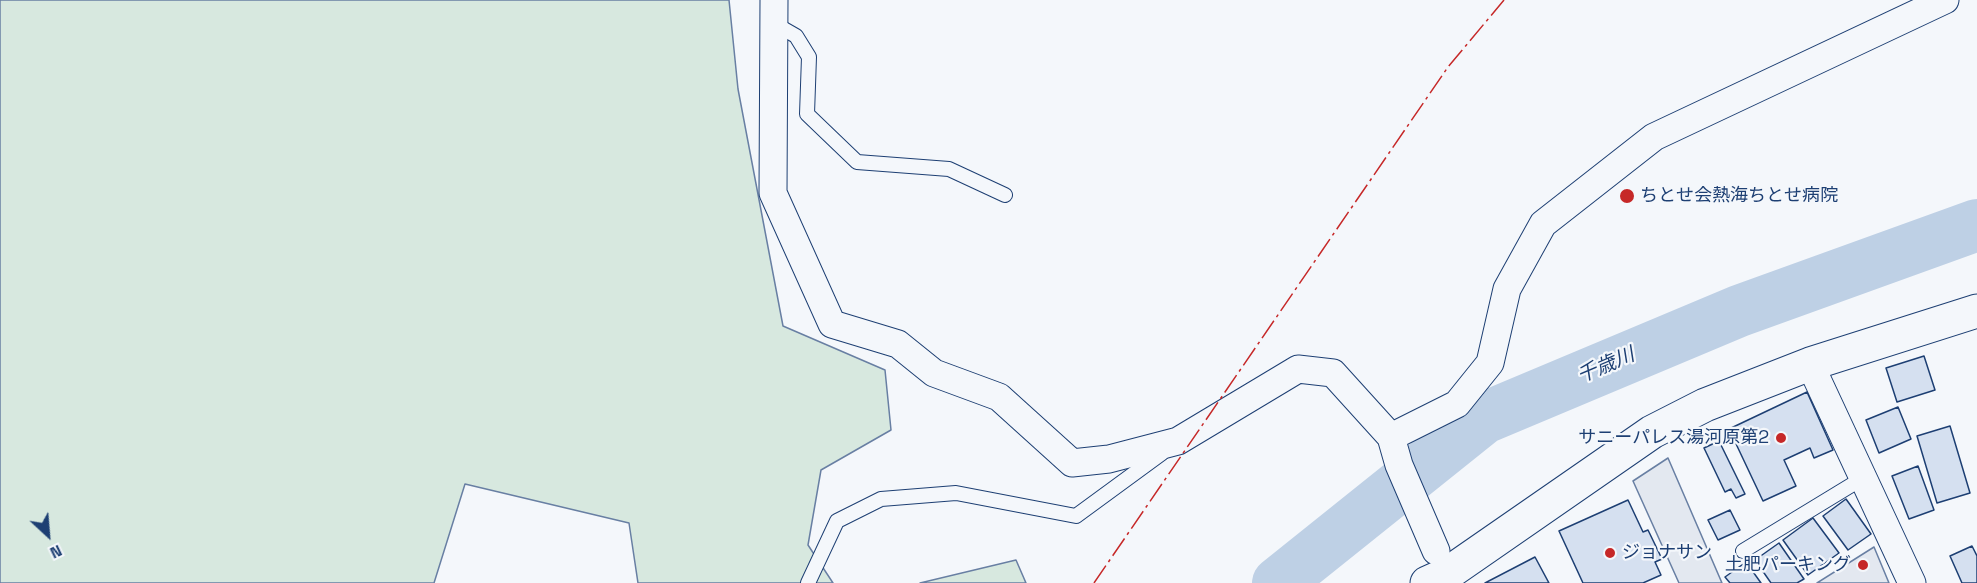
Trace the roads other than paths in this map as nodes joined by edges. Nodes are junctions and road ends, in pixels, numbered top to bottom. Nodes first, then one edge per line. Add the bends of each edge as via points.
1 (1945, 0) edge
2 (775, 12) edge
3 (1005, 195) dead end
4 (1977, 310) edge
5 (1810, 364) junction
6 (1390, 437) junction
7 (1178, 441) junction
8 (1863, 478) junction
9 (1743, 550) dead end
10 (1441, 573) edge
11 (808, 583) edge
12 (1912, 583) edge

1 - 6 street via 1654,136 1543,224 1507,289 1490,363 1457,404
2 - 3 lane via 809,57 807,114 857,162 949,169
2 - 7 street via 773,193 832,324 898,344 934,373 999,397 1072,463 1109,459
4 - 5 street
5 - 8 street
5 - 10 street via 1705,405 1652,432
6 - 7 street via 1333,373 1298,369
6 - 10 street
7 - 11 lane via 1076,516 956,494 880,499 837,521
8 - 9 lane
8 - 12 street

